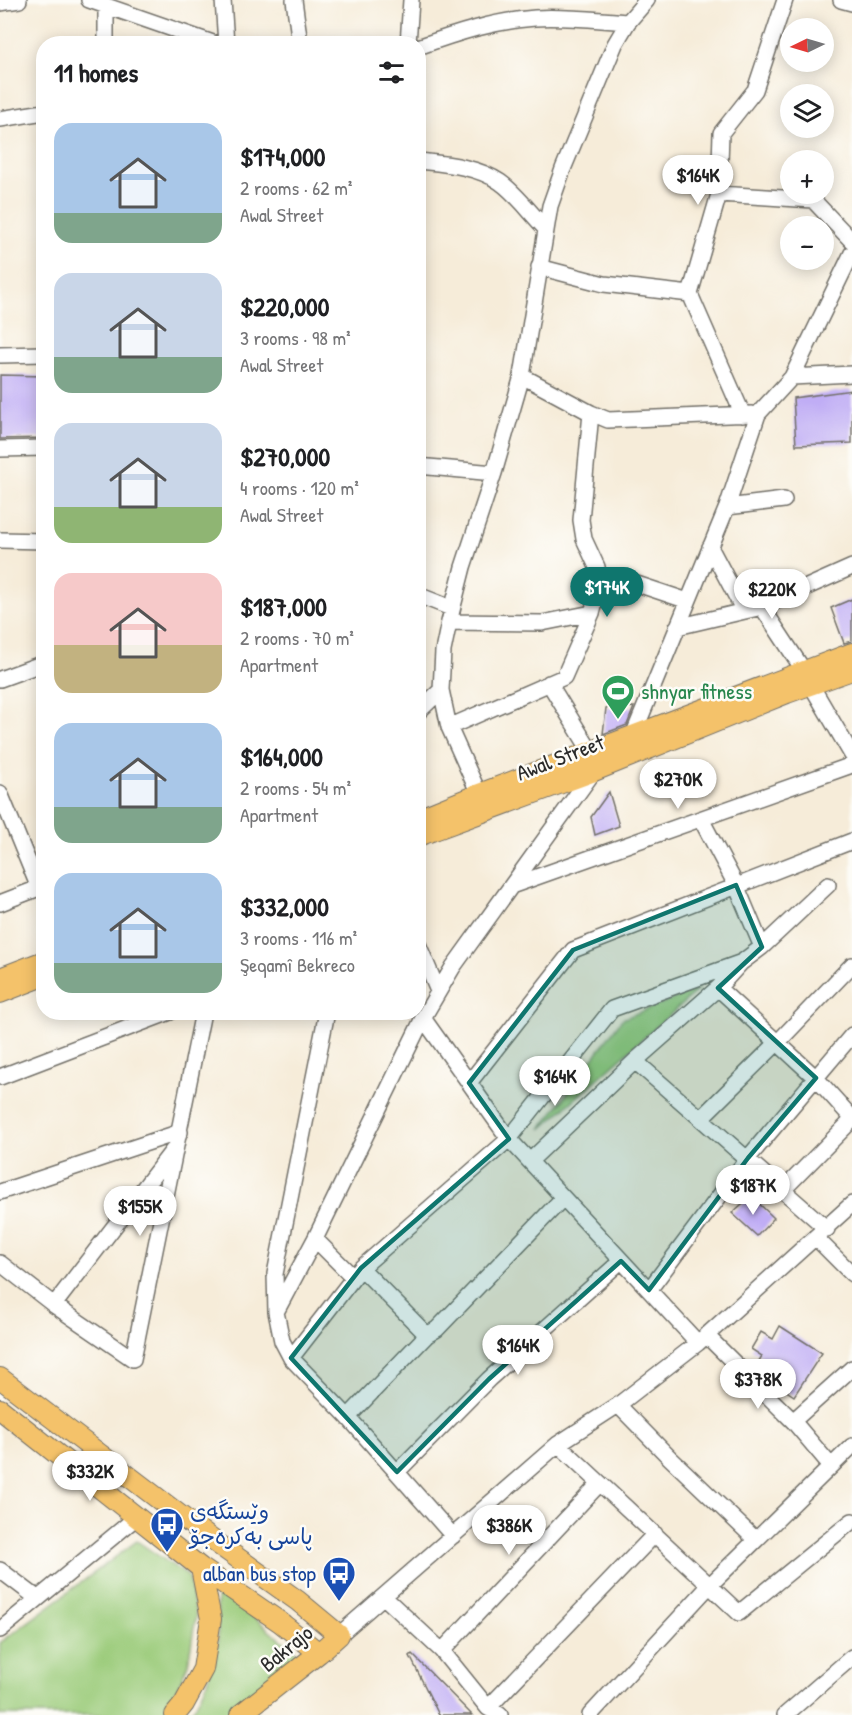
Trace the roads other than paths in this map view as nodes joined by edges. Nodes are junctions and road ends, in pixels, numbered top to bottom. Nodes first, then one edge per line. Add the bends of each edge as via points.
1 (89, 0) edge
2 (223, 0) edge
3 (294, 0) edge
4 (411, 0) edge
5 (647, 0) edge
6 (785, 0) edge
7 (841, 0) edge
8 (852, 3) edge
9 (106, 6) junction
10 (628, 22) junction
11 (106, 36) edge
12 (193, 36) edge
13 (225, 36) edge
14 (299, 36) edge
15 (409, 36) edge
16 (426, 44) edge
17 (36, 112) edge
18 (0, 119) edge
19 (426, 162) edge
20 (719, 194) junction
21 (546, 229) junction
22 (852, 241) edge
23 (852, 254) edge
24 (539, 267) junction
25 (690, 294) junction
26 (36, 354) edge
27 (0, 355) edge
28 (852, 374) edge
29 (522, 376) junction
30 (792, 377) junction
31 (591, 413) junction
32 (750, 414) junction
33 (36, 448) edge
34 (0, 449) edge
35 (426, 467) edge
36 (494, 473) junction
37 (784, 500) dead end
38 (727, 507) junction
39 (0, 540) edge
40 (36, 541) edge
41 (710, 547) junction
42 (852, 567) edge
43 (599, 576) junction
44 (426, 600) edge
45 (688, 601) junction
46 (762, 606) junction
47 (744, 611) junction
48 (592, 613) junction
49 (450, 615) junction
50 (677, 627) junction
51 (852, 653) edge
52 (36, 666) edge
53 (852, 670) edge
54 (808, 678) junction
55 (0, 679) edge
56 (549, 683) junction
57 (441, 690) junction
58 (426, 704) edge
59 (449, 727) junction
60 (632, 738) junction
61 (852, 755) edge
62 (627, 757) junction
63 (593, 762) junction
64 (852, 765) edge
65 (0, 794) edge
66 (479, 794) junction
67 (426, 816) edge
68 (701, 819) junction
69 (426, 833) edge
70 (852, 841) edge
71 (36, 876) edge
72 (514, 885) junction
73 (736, 885) junction
74 (828, 885) dead end
75 (36, 889) edge
76 (0, 903) edge
77 (762, 947) junction
78 (742, 962) junction
79 (426, 963) edge
80 (36, 964) edge
81 (852, 965) edge
82 (0, 978) edge
83 (36, 979) edge
84 (718, 988) junction
85 (438, 991) junction
86 (0, 993) edge
87 (426, 1013) edge
88 (149, 1020) edge
89 (201, 1020) edge
90 (325, 1020) edge
91 (422, 1020) edge
92 (424, 1020) edge
93 (852, 1035) edge
94 (777, 1043) junction
95 (635, 1061) junction
96 (0, 1077) edge
97 (816, 1078) junction
98 (470, 1083) junction
99 (701, 1118) junction
100 (852, 1119) edge
101 (180, 1132) junction
102 (509, 1139) junction
103 (175, 1148) junction
104 (748, 1158) junction
105 (530, 1161) junction
106 (783, 1190) junction
107 (0, 1192) edge
108 (563, 1198) junction
109 (852, 1204) edge
110 (821, 1234) junction
111 (315, 1239) junction
112 (621, 1261) junction
113 (0, 1263) edge
114 (357, 1272) junction
115 (852, 1274) edge
116 (649, 1290) junction
117 (54, 1305) junction
118 (276, 1312) junction
119 (427, 1335) junction
120 (702, 1339) junction
121 (291, 1358) junction
122 (852, 1368) edge
123 (0, 1378) edge
124 (618, 1405) junction
125 (0, 1409) edge
126 (348, 1417) junction
127 (793, 1421) junction
128 (558, 1444) junction
129 (852, 1446) edge
130 (831, 1466) junction
131 (396, 1472) junction
132 (600, 1483) junction
133 (138, 1516) junction
134 (852, 1521) edge
135 (655, 1534) junction
136 (453, 1536) junction
137 (756, 1540) junction
138 (201, 1568) junction
139 (0, 1570) edge
140 (710, 1585) junction
141 (384, 1597) junction
142 (37, 1598) junction
143 (298, 1601) junction
144 (280, 1622) junction
145 (0, 1630) edge
146 (339, 1635) junction
147 (442, 1651) junction
148 (319, 1653) junction
149 (852, 1657) edge
150 (494, 1711) edge
151 (248, 1712) edge
152 (175, 1715) edge
153 (590, 1715) edge
154 (785, 1715) edge

1 - 9 street
2 - 13 street
3 - 14 street
4 - 15 street
5 - 10 street
6 - 20 street via 755,90 721,133
7 - 8 street
9 - 11 street
9 - 12 street
10 - 16 street via 535,18 478,27
10 - 21 street via 615,44 555,189
17 - 18 street
19 - 21 street via 456,165 500,182
20 - 22 street via 813,200
20 - 25 street
21 - 24 street
23 - 30 street
24 - 25 street via 604,284
24 - 29 street
25 - 32 street
26 - 27 street
28 - 30 street
29 - 31 street
29 - 36 street
30 - 32 street
31 - 32 street via 608,420
31 - 43 street via 581,519 584,539
32 - 38 street
33 - 34 street
35 - 36 street
36 - 49 street
37 - 38 street
38 - 41 street
39 - 40 street
41 - 45 street
41 - 47 street
42 - 46 street
43 - 45 street via 622,579
43 - 48 street
44 - 49 street
45 - 50 street
46 - 47 street
46 - 54 street
47 - 50 street
48 - 49 street via 542,623
48 - 56 street via 564,676
49 - 57 street
50 - 60 street
51 - 54 main road, Awal Street
52 - 55 street
53 - 54 main road, Awal Street
54 - 60 main road, Awal Street
54 - 61 street
54 - 62 main road, Awal Street via 787,693
56 - 59 street
56 - 63 street
57 - 58 street
57 - 59 street
59 - 66 street
60 - 62 street
60 - 63 main road, Awal Street
62 - 63 main road, Awal Street
63 - 66 main road, Awal Street
63 - 69 main road, Awal Street
63 - 72 street
64 - 68 street
65 - 71 street
66 - 67 main road, Awal Street
68 - 72 street
68 - 73 street
70 - 73 street
72 - 85 street
73 - 77 street
73 - 98 street via 573,950
74 - 77 street
75 - 76 street
77 - 78 street
78 - 84 street
78 - 102 street via 612,1009
79 - 85 street
80 - 82 main road
81 - 94 street
83 - 86 main road
84 - 94 street
84 - 95 street
85 - 87 street
88 - 96 street
89 - 101 street
90 - 118 street via 275,1274
91 - 111 street
92 - 98 street
93 - 97 street
94 - 97 street
94 - 99 street
95 - 99 street
95 - 105 street
97 - 100 street
97 - 104 street
98 - 102 street
99 - 104 street
100 - 106 street
101 - 103 street
101 - 107 street
102 - 105 street
102 - 114 street
103 - 117 street
103 - 117 street via 133,1359
104 - 106 street
104 - 116 street
105 - 108 street
106 - 110 street
108 - 112 street
108 - 119 street
109 - 110 street
110 - 115 street
110 - 120 street
111 - 114 street
111 - 118 street
112 - 116 street
112 - 131 street via 489,1379
113 - 117 street
114 - 119 street
114 - 121 street
116 - 120 street
118 - 121 street via 282,1341
119 - 126 street
120 - 124 street
120 - 127 street
121 - 126 street
122 - 127 street
123 - 143 main road, Bakrajo
124 - 128 street
124 - 137 street
125 - 133 main road
126 - 131 street
127 - 130 street
128 - 132 street
128 - 136 street
129 - 130 street
130 - 137 street
131 - 136 street
132 - 135 street
132 - 147 street
133 - 138 main road
133 - 142 street
134 - 140 street via 740,1613
135 - 140 street
135 - 150 street
136 - 141 street
137 - 140 street
138 - 144 main road
138 - 152 main road via 210,1619 203,1669
139 - 142 street
140 - 153 street
141 - 146 street
141 - 147 street
142 - 145 street
143 - 144 main road
143 - 146 main road, Bakrajo
144 - 148 main road
146 - 148 main road, Bakrajo
147 - 150 street
148 - 151 main road, Bakrajo
149 - 154 street

